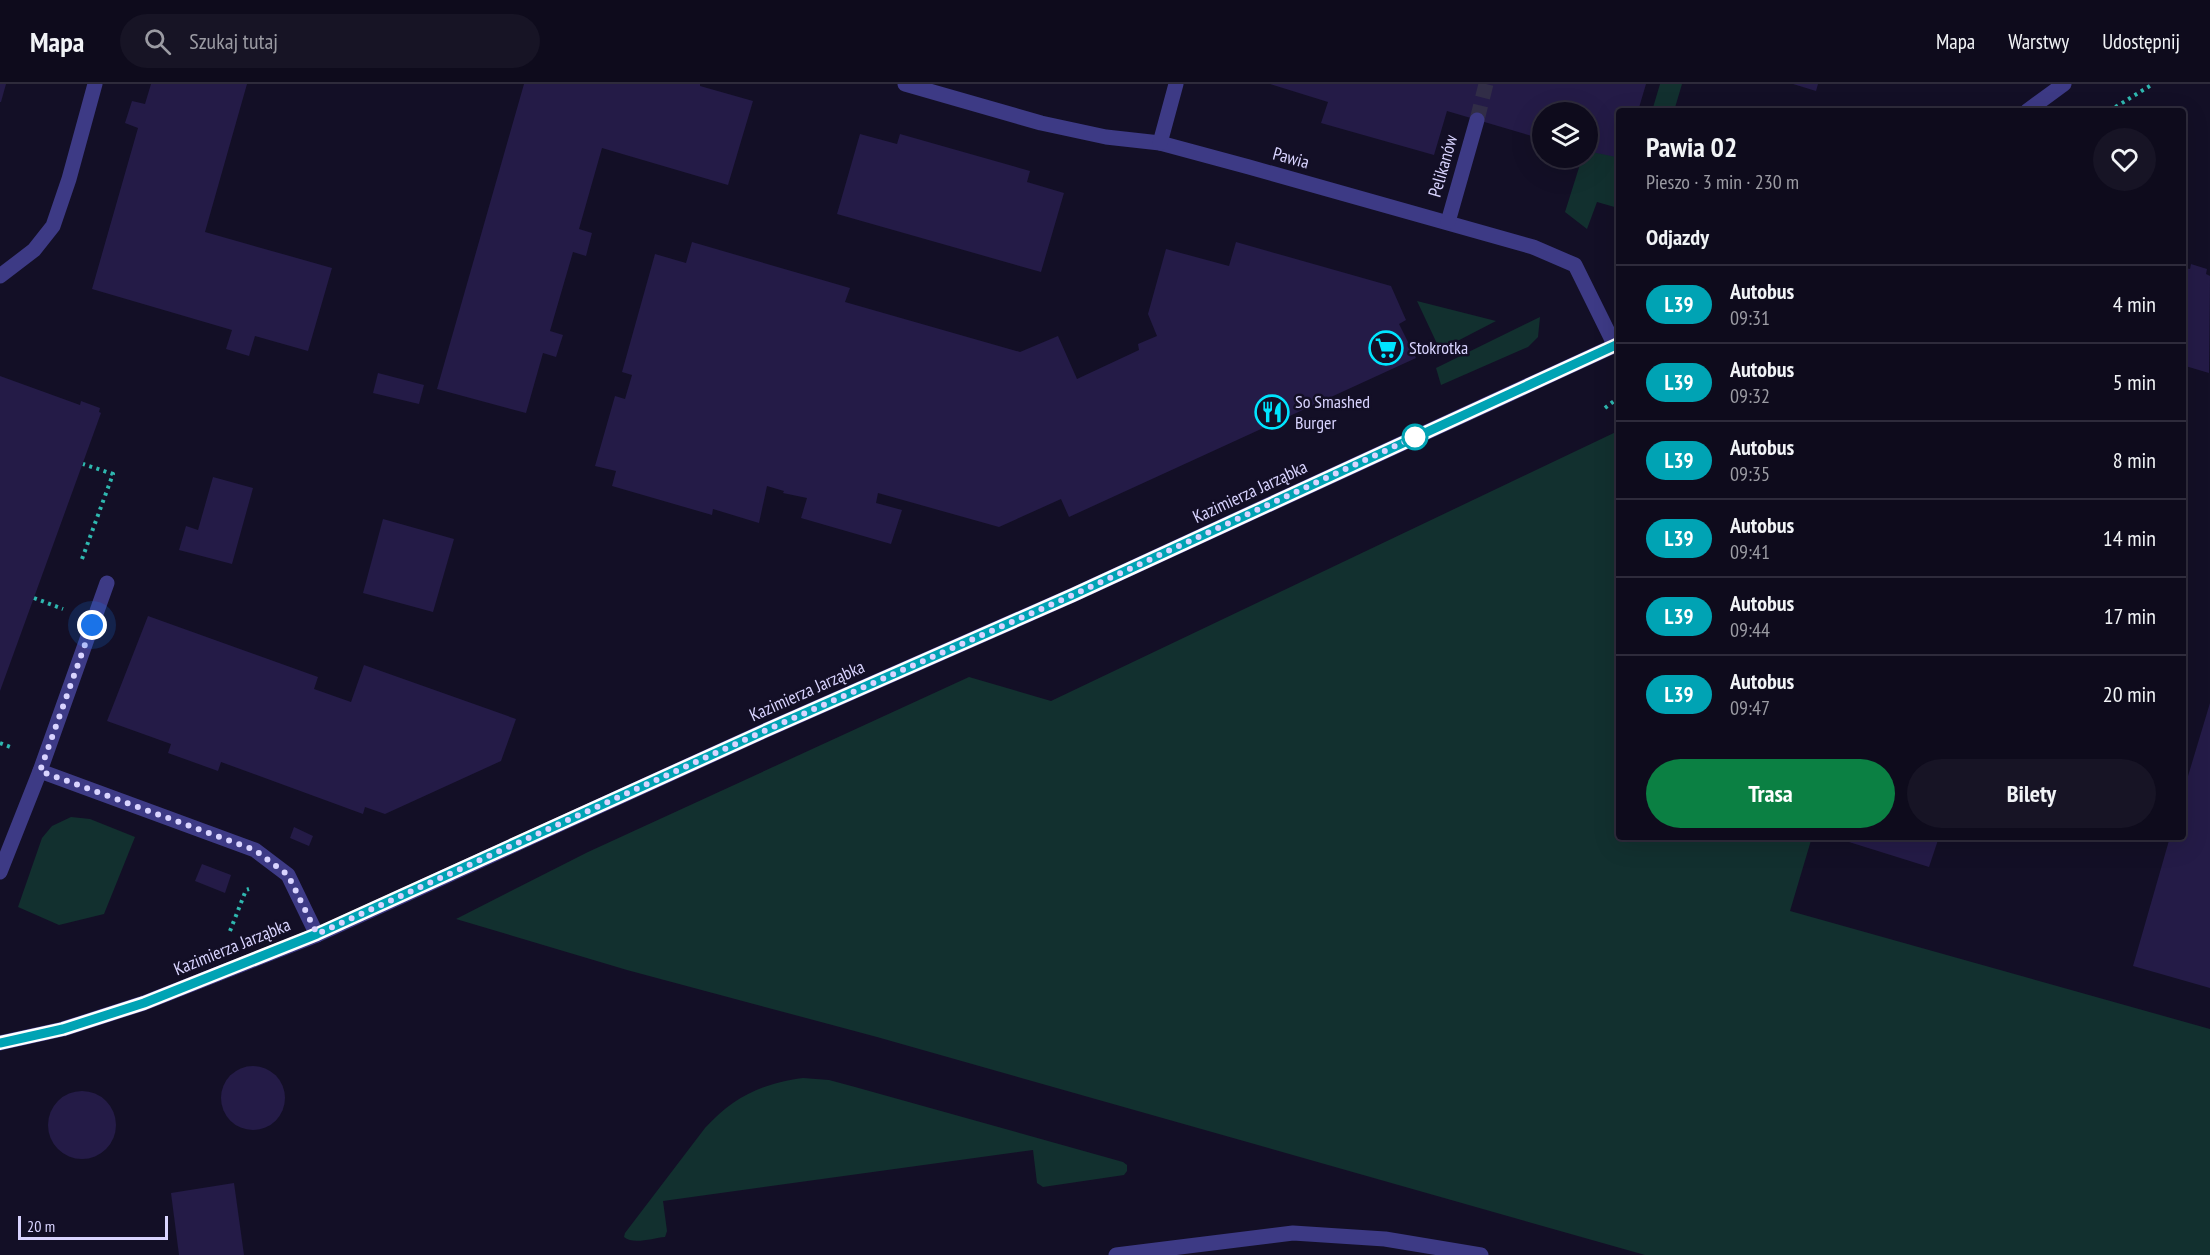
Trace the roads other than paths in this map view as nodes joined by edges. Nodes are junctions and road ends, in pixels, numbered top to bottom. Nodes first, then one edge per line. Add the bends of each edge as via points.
1 (95, 84) edge
2 (905, 84) edge
3 (1176, 84) edge
4 (2064, 84) edge
5 (2031, 108) edge
6 (1477, 120) tunnel mouth
7 (1160, 143) junction
8 (1448, 222) junction
9 (0, 276) edge
10 (1616, 345) edge
11 (107, 583) dead end
12 (40, 771) junction
13 (0, 872) edge
14 (317, 934) junction
15 (0, 1043) edge
16 (1116, 1255) edge
17 (1481, 1255) edge

1 - 9 street via 53,226 34,250
2 - 7 street, Pawia via 1041,123 1106,137
3 - 7 street
4 - 5 street
6 - 8 street, Pelikanów
7 - 8 street, Pawia
8 - 10 street, Pawia via 1533,247 1575,265
10 - 14 street, Kazimierza Jarząbka via 1073,595
11 - 12 street
12 - 13 street
12 - 14 street via 255,850 288,875
14 - 15 street, Kazimierza Jarząbka via 144,1003 63,1029
16 - 17 street via 1293,1233 1385,1239

